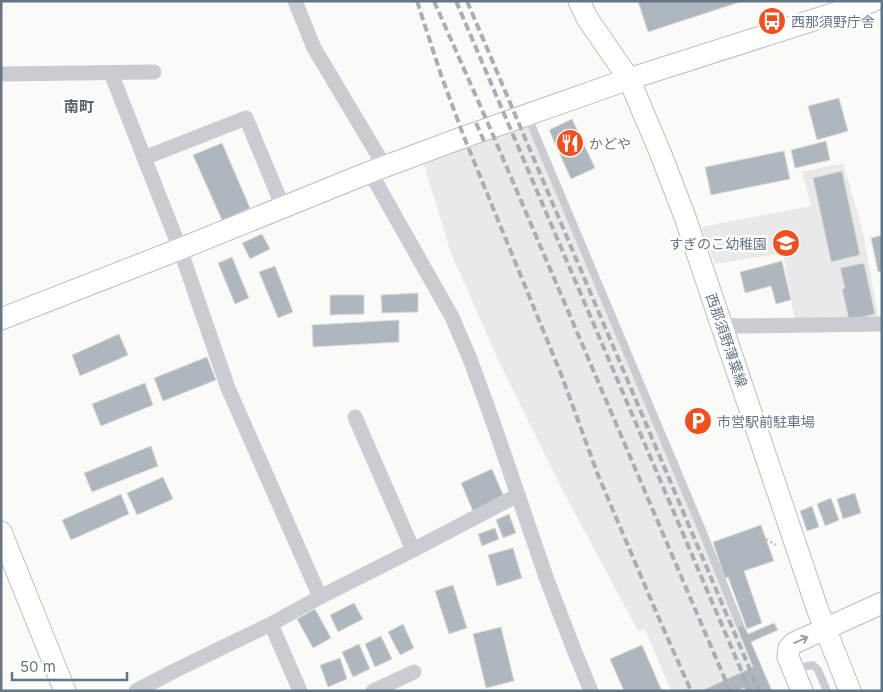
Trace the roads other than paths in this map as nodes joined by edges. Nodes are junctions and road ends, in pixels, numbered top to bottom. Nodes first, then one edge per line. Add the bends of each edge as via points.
1 (294, 1) edge
2 (579, 1) edge
3 (873, 1) edge
4 (154, 72) dead end
5 (111, 73) junction
6 (1, 74) edge
7 (629, 79) junction
8 (527, 115) junction
9 (144, 158) junction
10 (378, 170) junction
11 (283, 207) junction
12 (180, 249) junction
13 (1, 320) edge
14 (882, 324) edge
15 (723, 325) junction
16 (354, 418) dead end
17 (518, 495) junction
18 (1, 532) edge
19 (413, 550) junction
20 (320, 597) junction
21 (882, 603) edge
22 (739, 623) dead end
23 (271, 624) junction
24 (825, 630) junction
25 (793, 671) junction
26 (414, 672) dead end
27 (65, 691) edge
28 (136, 691) edge
29 (300, 691) edge
30 (373, 691) edge
31 (591, 691) edge
32 (802, 691) edge
33 (827, 691) edge
34 (850, 691) edge

1 - 10 street via 314,48
2 - 7 street, 西那須野薄葉線
3 - 7 street
4 - 5 street
5 - 6 street
5 - 9 street
7 - 8 street
7 - 15 street, 西那須野薄葉線 via 685,217
8 - 10 street
8 - 22 lane
9 - 11 street via 246,118
9 - 12 street
10 - 11 street
10 - 17 street via 452,318
11 - 12 street
12 - 13 street
12 - 20 street via 228,388
14 - 15 street
15 - 24 street, 西那須野薄葉線
16 - 19 street
17 - 19 street
17 - 31 street
18 - 27 street
19 - 20 street
20 - 23 street
21 - 24 street
23 - 28 street
23 - 29 street
25 -> 24 street via 788,657 789,648
24 - 34 street, 西那須野薄葉線
25 - 32 street
25 - 33 lane via 813,664
26 - 30 street

